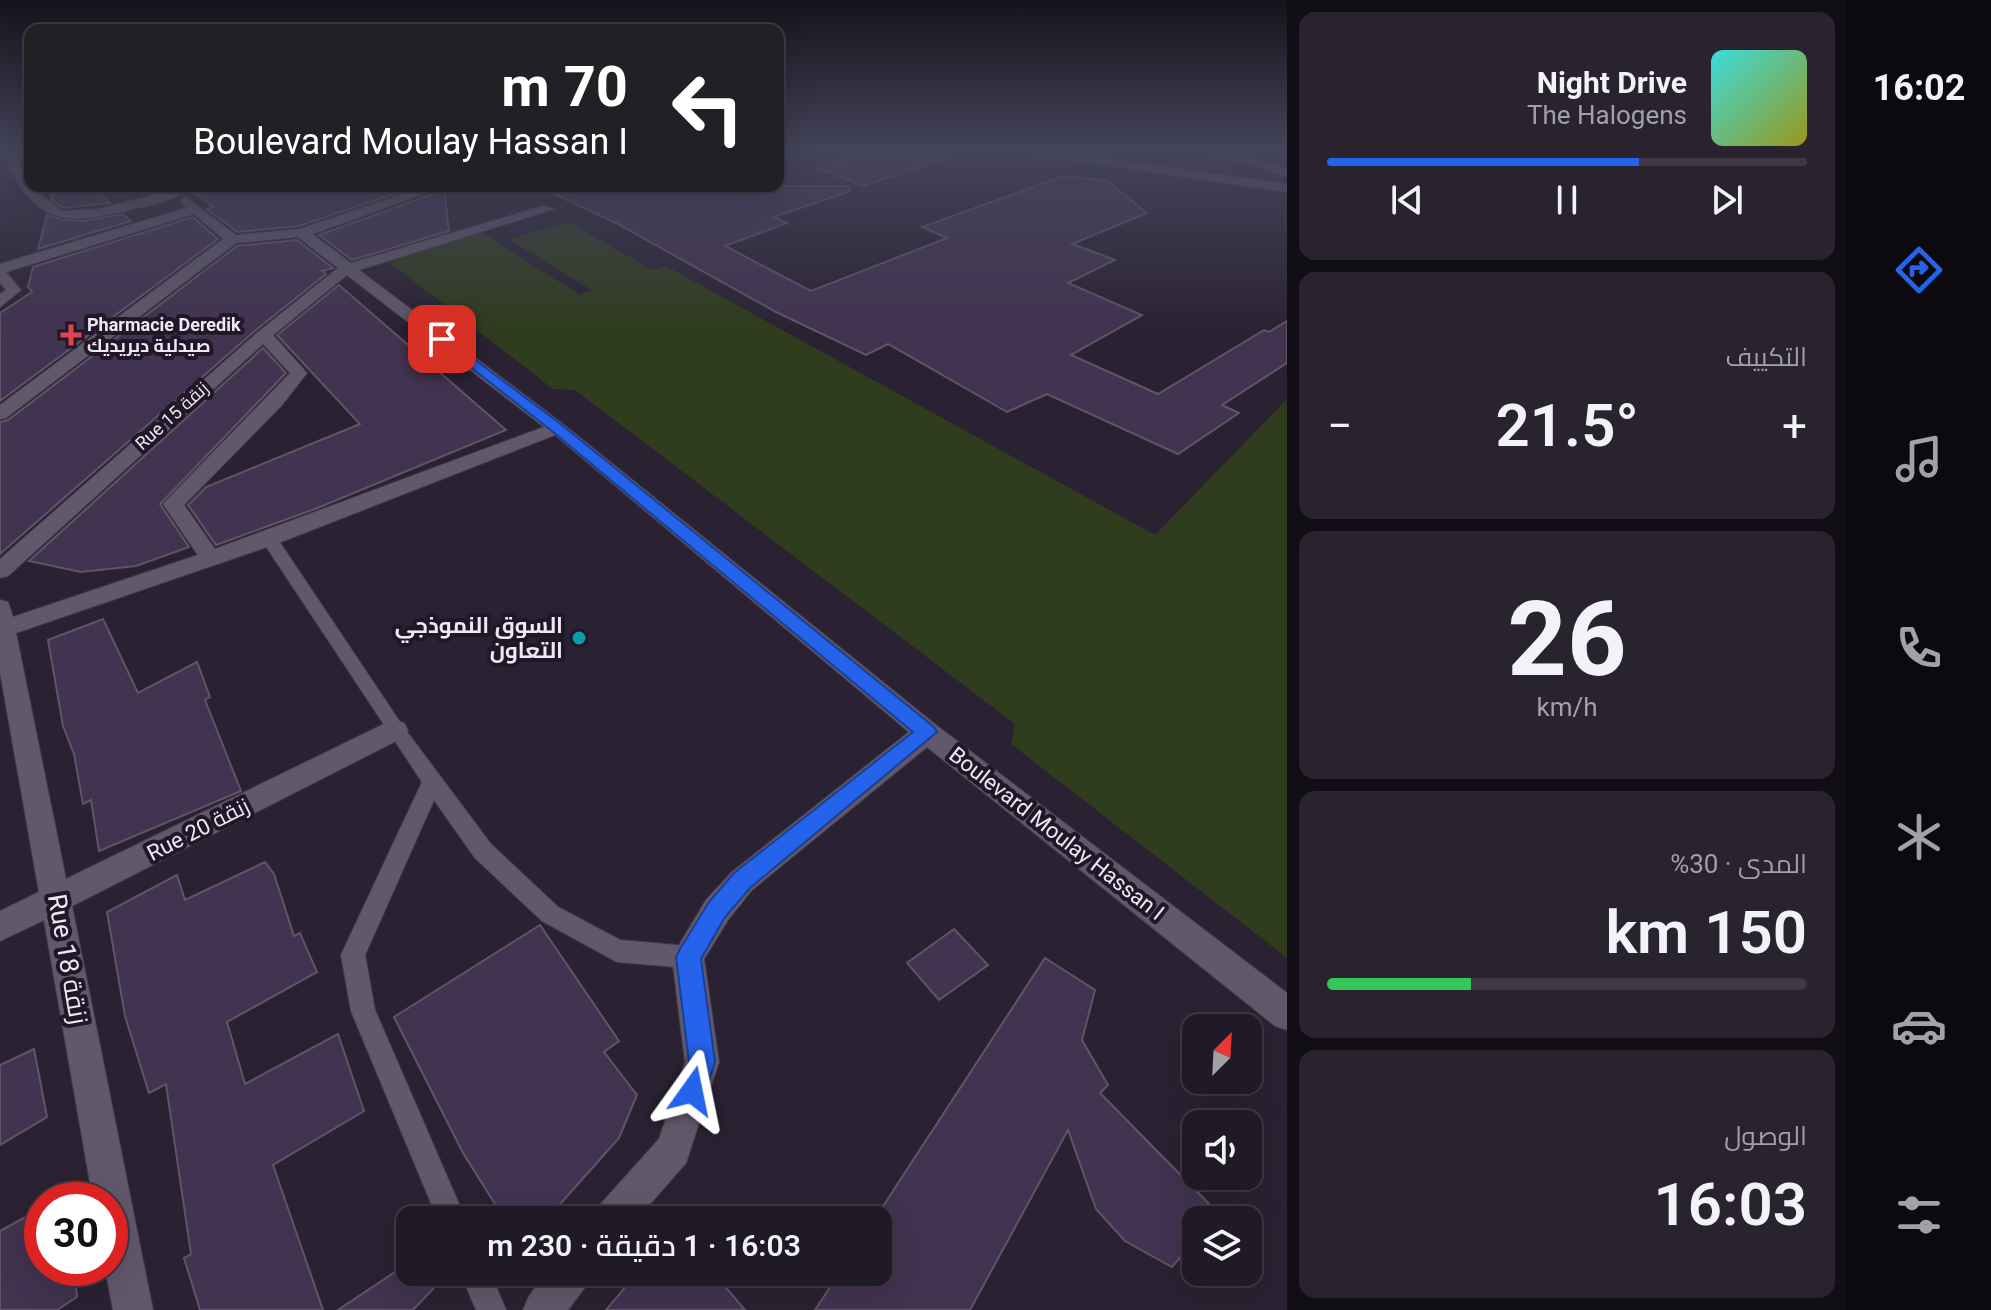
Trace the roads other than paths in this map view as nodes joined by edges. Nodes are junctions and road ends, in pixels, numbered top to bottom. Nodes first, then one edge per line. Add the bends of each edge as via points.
1 (55, 212) edge
2 (90, 212) edge
3 (186, 212) edge
4 (200, 212) edge
5 (363, 212) edge
6 (537, 212) edge
7 (302, 233) junction
8 (232, 239) junction
9 (349, 267) junction
10 (0, 272) edge
11 (0, 302) edge
12 (264, 335) junction
13 (0, 414) edge
14 (557, 428) junction
15 (269, 539) junction
16 (211, 559) junction
17 (0, 571) edge
18 (3, 618) edge
19 (395, 730) junction
20 (927, 732) junction
21 (432, 782) junction
22 (57, 900) junction
23 (0, 927) edge
24 (688, 957) junction
25 (1287, 1014) edge
26 (446, 1206) edge
27 (623, 1206) edge
28 (481, 1286) edge
29 (561, 1286) edge
30 (133, 1310) edge
31 (491, 1310) edge
32 (543, 1310) edge

1 - 2 street
3 - 10 street
4 - 8 street
5 - 7 street
6 - 9 street
7 - 8 street
7 - 9 street, Boulevard Moulay Hassan I
8 - 13 street
9 - 12 street, Rue 15 زنقة
9 - 14 street, Boulevard Moulay Hassan I
10 - 11 street via 14,290
12 - 16 street via 299,373 173,504
12 - 17 street, Rue 15 زنقة
14 - 15 street
14 - 20 street, Boulevard Moulay Hassan I
15 - 16 street
15 - 19 lane
16 - 18 street
18 - 22 street, Rue 18 زنقة
19 - 21 lane
19 - 22 street, Rue 20 زنقة
20 - 24 street via 742,881
20 - 25 street, Boulevard Moulay Hassan I
21 - 24 lane via 483,851 550,914 617,951
21 - 26 lane via 353,955 363,1011
22 - 23 street, Rue 20 زنقة
22 - 30 street, Rue 18 زنقة
24 - 27 street via 702,1062 673,1150
28 - 31 lane
29 - 32 street

